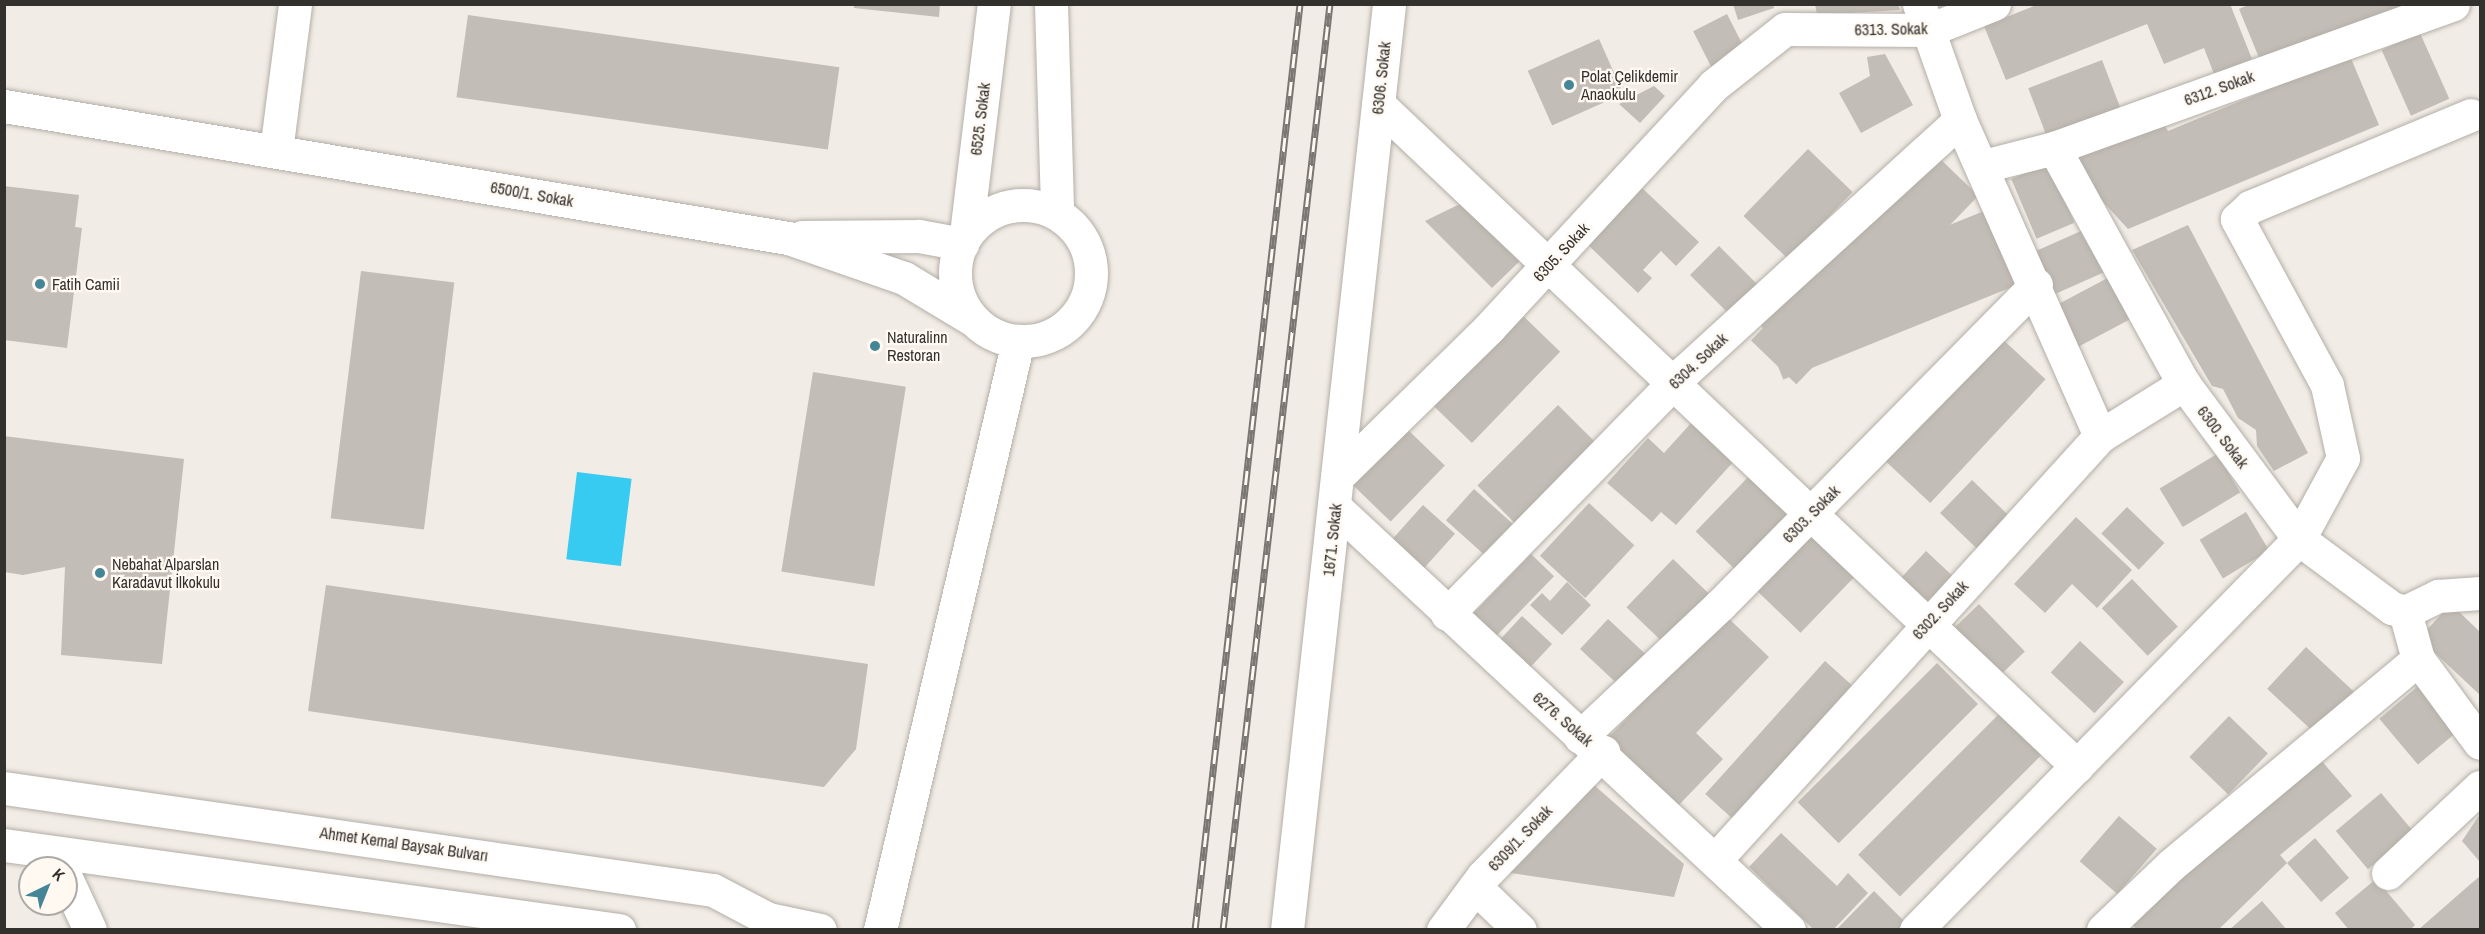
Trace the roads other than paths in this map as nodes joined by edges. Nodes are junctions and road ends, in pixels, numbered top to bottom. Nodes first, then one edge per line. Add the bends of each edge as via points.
1 (295, 4) edge
2 (994, 4) edge
3 (1051, 4) edge
4 (1389, 4) edge
5 (1994, 4) edge
6 (2453, 4) edge
7 (1785, 17) edge
8 (1924, 17) edge
9 (1378, 104) junction
10 (4, 106) edge
11 (2471, 115) dead end
12 (1960, 120) junction
13 (2054, 148) junction
14 (276, 151) junction
15 (1373, 151) joint
16 (1984, 166) junction
17 (1058, 211) junction
18 (788, 238) junction
19 (964, 239) junction
20 (1551, 264) junction
21 (2036, 285) junction
22 (972, 319) junction
23 (1018, 341) junction
24 (1675, 382) junction
25 (2184, 384) junction
26 (2100, 436) junction
27 (1337, 492) junction
28 (1813, 513) junction
29 (2299, 539) junction
30 (2481, 593) edge
31 (2405, 612) junction
32 (1447, 614) junction
33 (1927, 623) junction
34 (2418, 659) junction
35 (2481, 743) edge
36 (1592, 744) junction
37 (2077, 766) junction
38 (2481, 787) edge
39 (4, 788) edge
40 (4, 845) edge
41 (33, 856) edge
42 (1715, 860) junction
43 (78, 868) edge
44 (2388, 873) dead end
45 (1475, 887) junction
46 (78, 904) edge
47 (758, 926) edge
48 (90, 930) edge
49 (619, 930) edge
50 (820, 930) edge
51 (880, 930) edge
52 (1287, 930) edge
53 (1443, 930) edge
54 (1520, 930) edge
55 (1790, 930) edge
56 (1916, 930) edge
57 (2103, 930) edge

1 - 14 street
2 - 19 street, 6525. Sokak
3 - 17 street
4 - 9 street, 6306. Sokak
5 - 8 street, 6313. Sokak
6 - 13 street, 6312. Sokak
7 - 8 street, 6313. Sokak
7 - 20 street, 6305. Sokak via 1714,85
8 - 12 street
9 - 15 street, 6306. Sokak
9 - 20 street
10 - 14 street, 6500/1. Sokak
11 - 29 street via 2250,207 2236,219 2327,386 2343,458
12 - 16 street
12 - 24 street, 6304. Sokak
13 - 16 street, 6312. Sokak
13 - 25 street, 6300. Sokak
14 - 18 street, 6500/1. Sokak
15 - 27 street, 1671. Sokak
16 - 21 street
17 - 19 street via 1017,205 998,209
17 - 23 street via 1086,245 1090,288 1069,325 1051,336
18 - 19 street
18 - 22 street via 904,278
19 - 22 street via 954,278 960,300
20 - 24 street
20 - 27 street, 6305. Sokak
21 - 26 street
21 - 28 street, 6303. Sokak
22 - 23 street via 988,333
23 - 51 street
24 - 28 street
24 - 32 street, 6304. Sokak
25 - 26 street, 6302. Sokak
25 - 29 street, 6300. Sokak
26 - 33 street, 6302. Sokak
27 - 32 street, 6276. Sokak
27 - 52 street, 1671. Sokak
28 - 33 street
28 - 36 street, 6303. Sokak
29 - 31 street, 6300. Sokak via 2392,608
29 - 37 street
30 - 31 street via 2438,596
31 - 34 street
32 - 36 street, 6276. Sokak
33 - 37 street
33 - 42 street, 6302. Sokak
34 - 35 street
34 - 57 street via 2171,866
36 - 42 street, 6276. Sokak
36 - 45 street, 6309/1. Sokak
37 - 56 street
38 - 44 street
39 - 47 street, Ahmet Kemal Baysak Bulvarı via 713,890
40 - 41 street
42 - 55 street, 6276. Sokak
43 - 49 street
45 - 53 street, 6309/1. Sokak
45 - 54 street
46 - 48 street
47 - 50 street, Ahmet Kemal Baysak Bulvarı

